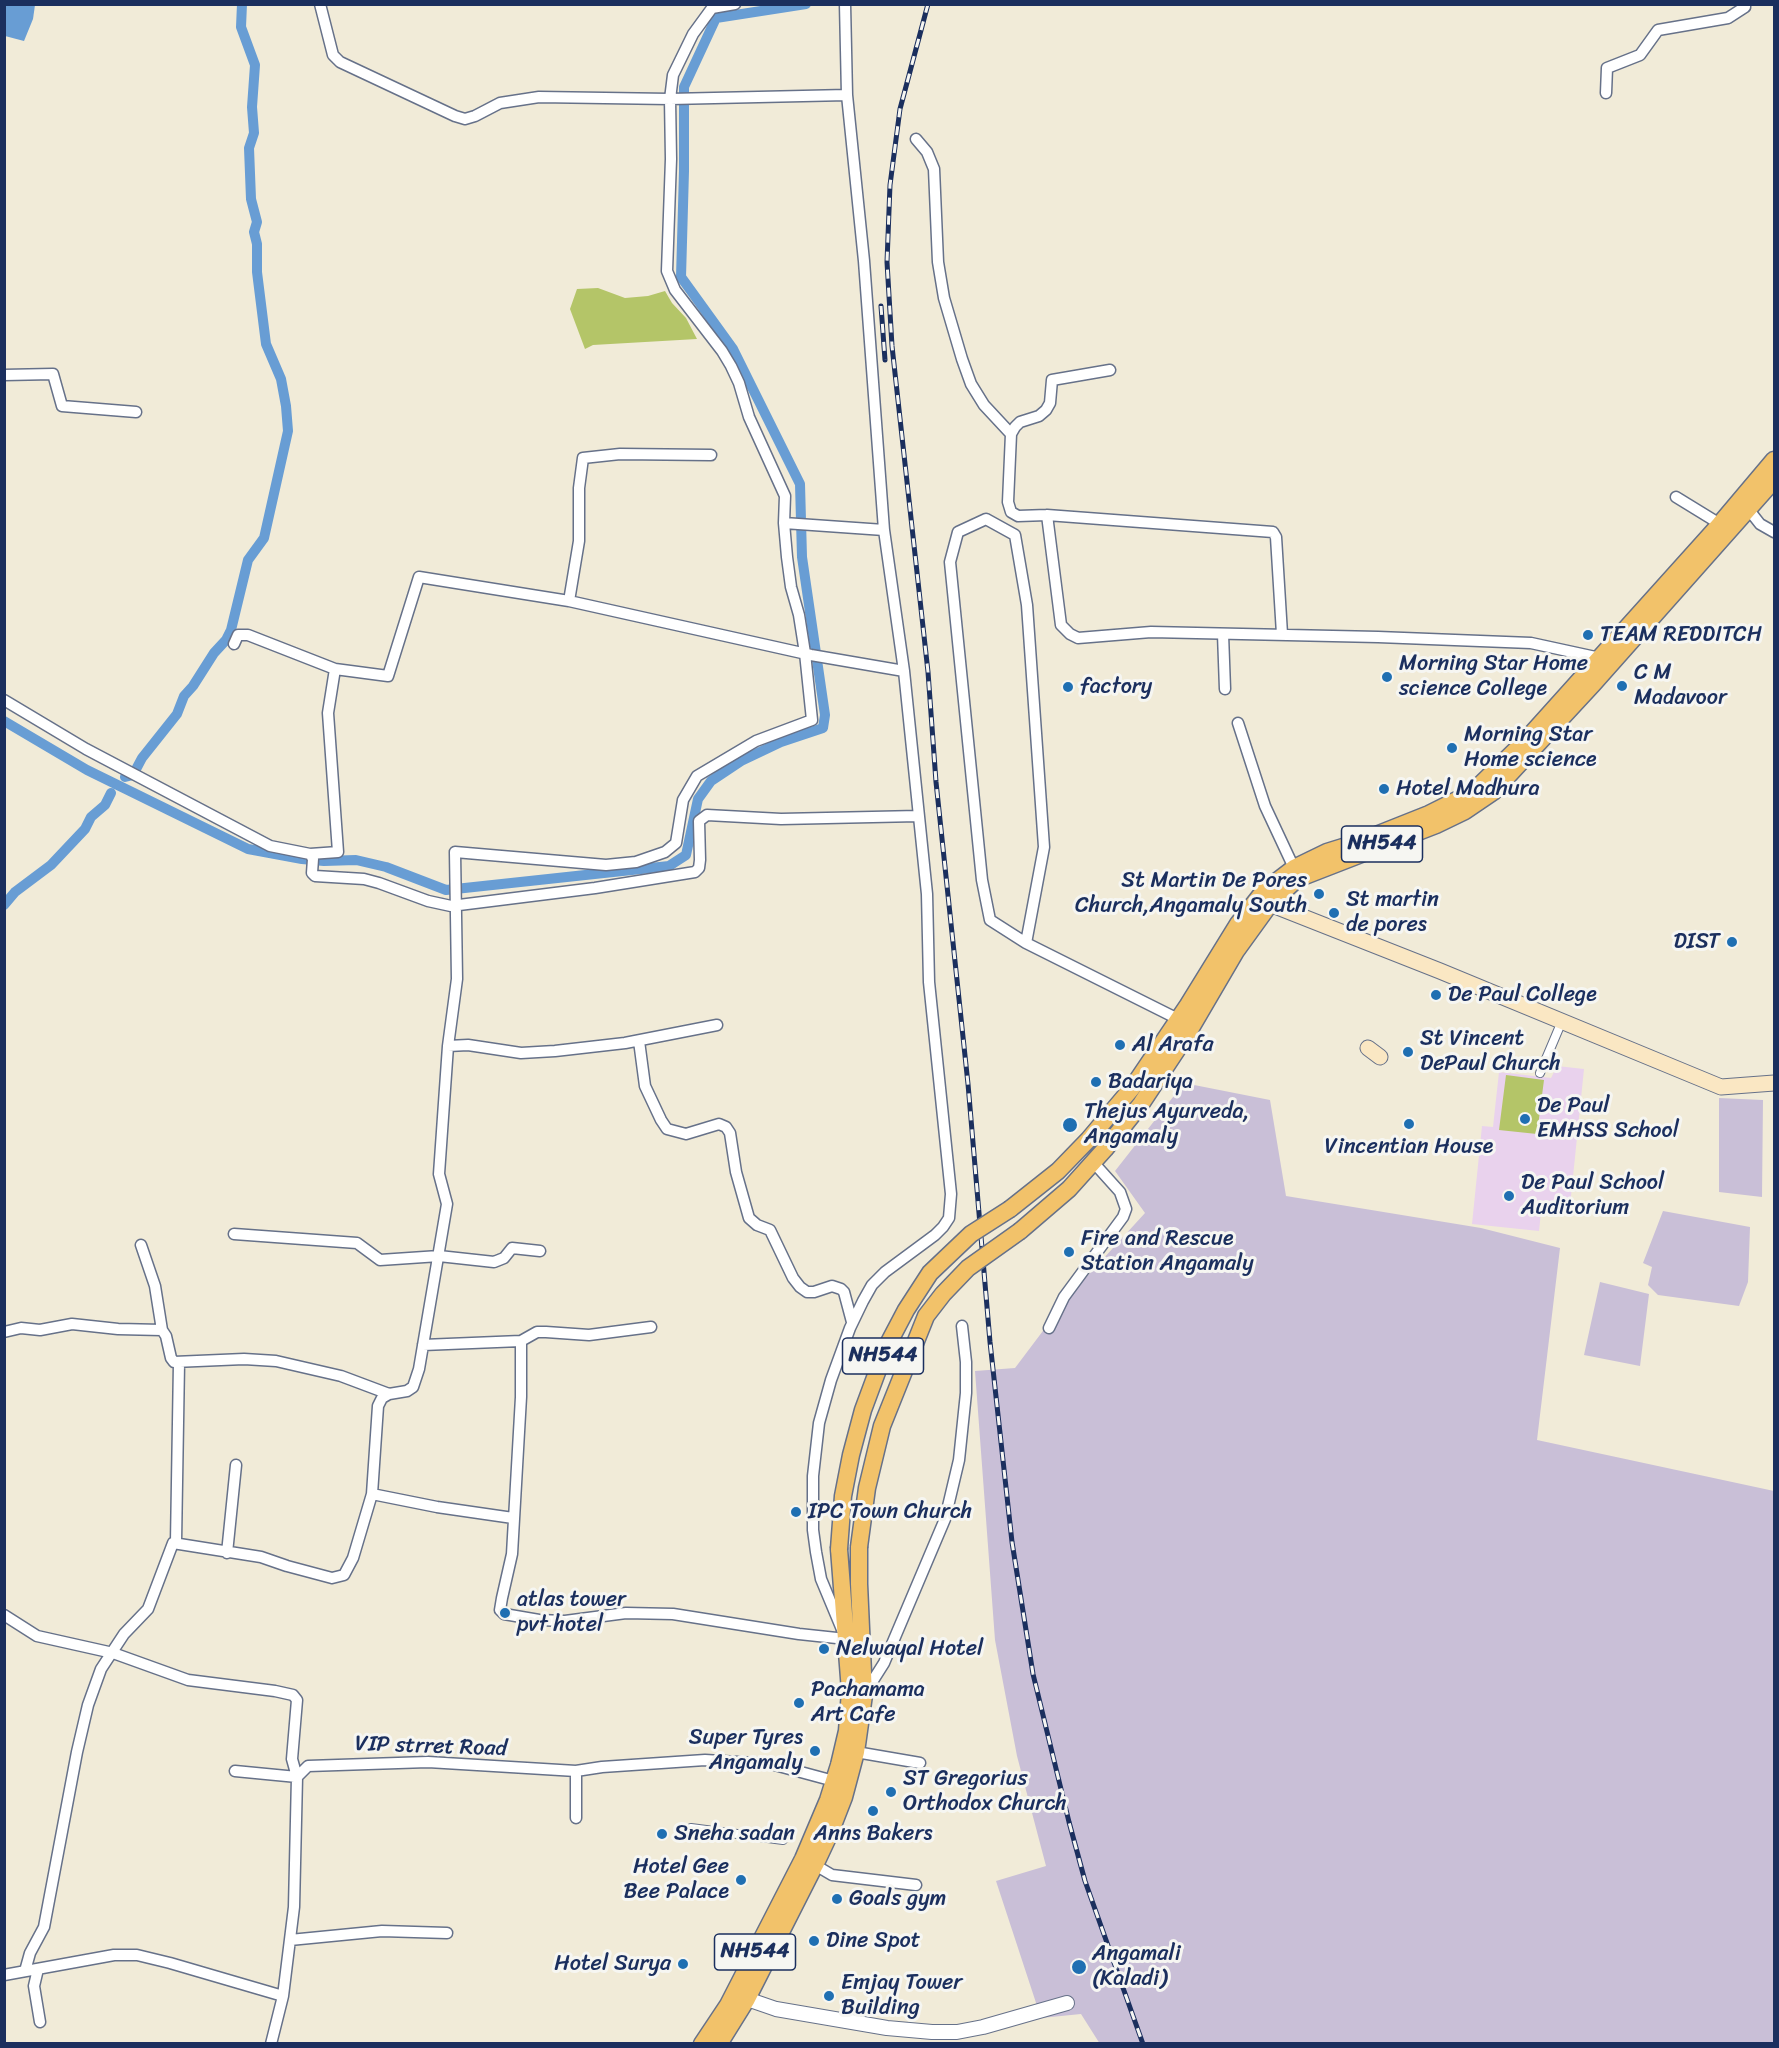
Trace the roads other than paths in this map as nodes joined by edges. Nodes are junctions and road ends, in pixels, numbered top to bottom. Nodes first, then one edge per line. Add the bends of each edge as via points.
1 (320, 4) edge
2 (735, 4) edge
3 (845, 4) edge
4 (1745, 4) edge
5 (1606, 93) dead end
6 (847, 95) junction
7 (670, 99) junction
8 (916, 139) dead end
9 (1110, 370) dead end
10 (4, 375) edge
11 (136, 412) dead end
12 (1011, 434) junction
13 (711, 455) dead end
14 (1774, 459) edge
15 (1774, 480) edge
16 (1676, 497) dead end
17 (1749, 510) junction
18 (1047, 516) junction
19 (784, 523) junction
20 (1720, 524) junction
21 (884, 530) junction
22 (1774, 532) edge
23 (569, 600) junction
24 (1223, 634) junction
25 (1282, 634) junction
26 (234, 644) dead end
27 (808, 654) junction
28 (1600, 658) junction
29 (335, 669) junction
30 (904, 671) junction
31 (1225, 689) dead end
32 (4, 700) edge
33 (1238, 723) dead end
34 (918, 816) junction
35 (312, 860) junction
36 (1294, 868) junction
37 (1267, 898) junction
38 (455, 905) junction
39 (1026, 944) junction
40 (1178, 1020) junction
41 (1562, 1021) junction
42 (717, 1025) dead end
43 (639, 1041) junction
44 (448, 1046) junction
45 (1540, 1073) dead end
46 (1774, 1083) edge
47 (1093, 1162) junction
48 (1058, 1171) junction
49 (1069, 1189) junction
50 (234, 1234) dead end
51 (141, 1245) dead end
52 (540, 1251) dead end
53 (439, 1256) junction
54 (852, 1322) junction
55 (962, 1326) dead end
56 (651, 1327) dead end
57 (1049, 1328) dead end
58 (162, 1330) junction
59 (4, 1332) edge
60 (521, 1341) junction
61 (423, 1345) junction
62 (179, 1363) junction
63 (389, 1394) junction
64 (236, 1465) dead end
65 (372, 1494) junction
66 (513, 1518) junction
67 (176, 1542) junction
68 (228, 1552) junction
69 (4, 1615) edge
70 (846, 1639) junction
71 (113, 1653) junction
72 (864, 1695) junction
73 (856, 1752) junction
74 (920, 1763) dead end
75 (234, 1771) dead end
76 (576, 1771) junction
77 (297, 1777) junction
78 (834, 1781) junction
79 (576, 1818) dead end
80 (691, 1828) dead end
81 (783, 1840) dead end
82 (809, 1862) junction
83 (916, 1885) dead end
84 (447, 1933) dead end
85 (290, 1940) junction
86 (38, 1969) junction
87 (25, 1971) junction
88 (4, 1975) edge
89 (283, 1996) junction
90 (747, 1999) junction
91 (1067, 2003) dead end
92 (40, 2022) dead end
93 (271, 2043) edge
94 (702, 2043) edge
95 (719, 2043) edge

1 - 7 street via 333,56 340,62 455,117 465,119 500,103 539,97
2 - 7 street via 712,8 693,34 673,75
3 - 6 street
4 - 5 street via 1728,18 1658,30 1640,55 1607,68
6 - 7 street
6 - 21 street
7 - 19 street via 666,271 683,301 722,351 739,383 749,417 785,495
8 - 12 street via 934,169 938,262 962,359 984,405
9 - 12 street via 1052,380 1046,410 1020,422
10 - 11 street via 53,374 62,406
12 - 18 street via 1011,512 1018,516
13 - 23 street via 620,454 583,458 579,541
14 - 20 highway, NH544
15 - 17 highway, NH544
16 - 20 street
17 - 22 street via 1760,524
17 - 37 highway, NH544 via 1493,792 1436,825 1297,879
18 - 24 street via 1061,625 1070,634 1078,638 1150,632
18 - 25 street via 1273,532
19 - 21 street
19 - 27 street via 791,587
20 - 28 highway, NH544
21 - 30 street
23 - 27 street
23 - 29 street via 419,577 388,676
24 - 25 street
24 - 31 street
25 - 28 street via 1531,643
26 - 29 street via 238,635 248,634
27 - 30 street
27 - 38 street via 812,720 756,741 697,776 683,800 676,843 670,849 636,862 606,865 454,852
28 - 36 highway, NH544 via 1481,784 1429,814
29 - 35 street via 328,713 338,852
30 - 34 street
32 - 35 street via 139,778 270,846
33 - 36 street via 1265,806
34 - 38 street via 781,819 707,815 699,821 700,860 694,872
34 - 54 street via 927,894 929,982 951,1194 949,1218 935,1235 872,1285
35 - 38 street via 315,876 364,879 428,901
36 - 37 highway, NH544
37 - 40 highway, NH544 via 1238,924
37 - 41 main road
37 - 47 highway, NH544 via 1151,1090
38 - 44 street via 457,979
39 - 39 street via 990,920 982,880 950,562 958,532 987,519 1015,535 1027,605 1044,847
39 - 40 street
40 - 48 highway, NH544 via 1132,1088
41 - 45 street
41 - 46 main road via 1721,1086
42 - 43 street
43 - 44 street via 520,1053
43 - 54 street via 645,1086 667,1129 686,1134 718,1124 726,1127 749,1218 770,1230 800,1287 814,1292 832,1286 844,1292
44 - 53 street via 439,1174 447,1204
47 - 49 highway, NH544
47 - 57 street via 1120,1192 1126,1209 1064,1297
48 - 49 highway
48 - 70 highway, NH544, bridge via 971,1234 930,1273 891,1339 863,1410 843,1496 839,1549
49 - 72 highway, NH544, bridge via 968,1268 926,1316 882,1426 867,1488 859,1548
50 - 53 street via 357,1244 380,1260
51 - 58 street via 155,1286
52 - 53 street via 512,1248 494,1262
53 - 61 street
54 - 70 street via 819,1423 813,1476 817,1565
55 - 72 street via 966,1393 959,1460 945,1519 884,1663
56 - 60 street via 589,1335 537,1332
58 - 59 street via 72,1324
58 - 62 street via 171,1358
60 - 61 street
60 - 66 street
61 - 63 street via 413,1387
62 - 63 street via 276,1361 340,1376
62 - 67 street
63 - 65 street via 378,1406
64 - 68 street
65 - 66 street
65 - 68 street via 344,1575 332,1578 261,1557
66 - 70 street via 511,1565 500,1610 509,1617 565,1621 626,1613 674,1614
67 - 68 street
67 - 71 street via 148,1609 124,1634
69 - 71 street via 37,1636
70 - 78 highway, NH544 via 850,1691 847,1731
71 - 77 street via 188,1680 293,1695 297,1700 292,1760
71 - 87 street via 101,1669 88,1705 45,1927
72 - 73 highway, NH544
73 - 74 street
73 - 82 highway, NH544 via 844,1797
75 - 77 street
76 - 77 street, VIP strret Road via 417,1762 308,1766
76 - 78 street, VIP strret Road via 705,1760 771,1764
76 - 79 street
77 - 85 street
78 - 82 highway, NH544
80 - 81 street
82 - 83 street via 832,1875
82 - 90 highway, NH544
82 - 94 highway, NH544 via 728,2005
84 - 85 street via 382,1931
85 - 89 street
86 - 87 street
86 - 89 street via 114,1955 137,1955
86 - 92 street via 34,1986
87 - 88 street
89 - 93 street
90 - 91 street via 776,2009 932,2032 983,2027
90 - 95 highway, NH544

